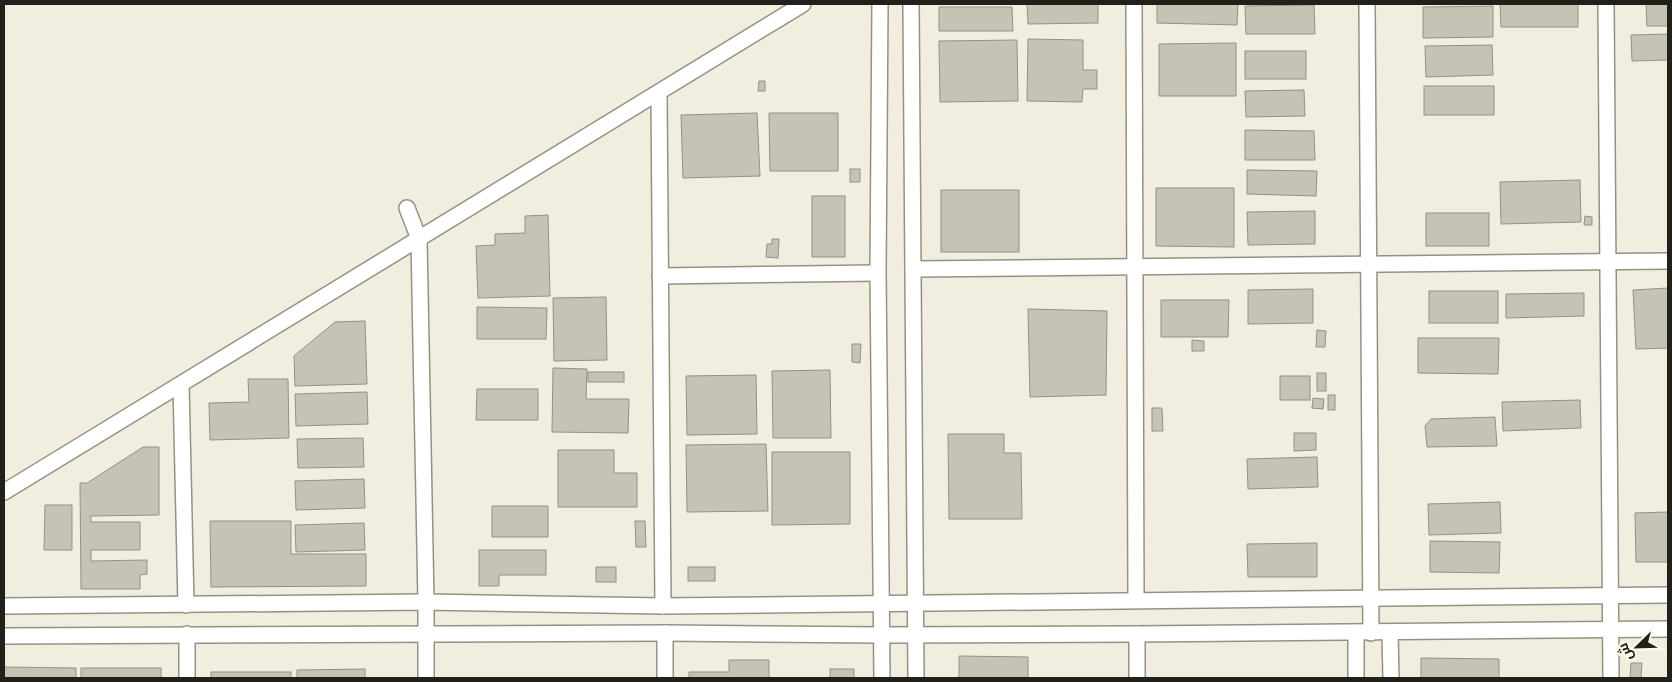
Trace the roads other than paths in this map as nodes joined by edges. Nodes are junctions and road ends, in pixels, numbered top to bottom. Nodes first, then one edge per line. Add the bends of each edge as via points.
1 (804, 4) edge
2 (880, 4) edge
3 (911, 4) edge
4 (1134, 4) edge
5 (1367, 4) edge
6 (1606, 4) edge
7 (659, 93) junction
8 (407, 208) dead end
9 (419, 240) junction
10 (1668, 261) edge
11 (1607, 262) junction
12 (1369, 264) junction
13 (1135, 266) junction
14 (913, 269) junction
15 (878, 273) junction
16 (660, 276) junction
17 (181, 385) junction
18 (4, 492) edge
19 (1610, 595) junction
20 (1668, 595) edge
21 (1371, 598) junction
22 (1136, 600) junction
23 (426, 602) junction
24 (882, 603) junction
25 (916, 603) junction
26 (186, 605) junction
27 (4, 606) edge
28 (663, 606) junction
29 (1611, 630) junction
30 (1668, 630) edge
31 (426, 633) junction
32 (665, 633) junction
33 (1364, 633) junction
34 (1390, 633) junction
35 (187, 634) junction
36 (1137, 634) junction
37 (882, 635) junction
38 (916, 635) junction
39 (4, 636) edge
40 (187, 678) edge
41 (426, 678) edge
42 (665, 678) edge
43 (882, 678) edge
44 (916, 678) edge
45 (1137, 678) edge
46 (1356, 678) edge
47 (1391, 678) edge
48 (1611, 678) edge

1 - 7 street
2 - 15 street
3 - 14 street
4 - 13 street
5 - 12 street
6 - 11 street
7 - 9 street
7 - 16 street
8 - 9 street
9 - 17 street
9 - 23 street
10 - 11 street
11 - 12 street
11 - 19 street
12 - 13 street
12 - 21 street
13 - 14 street
13 - 22 street
14 - 25 street
15 - 16 street
15 - 24 street
16 - 28 street
17 - 18 street
17 - 26 street
19 - 20 street
19 - 21 street
19 - 29 street
21 - 22 street
21 - 33 street
22 - 25 street
23 - 26 street
23 - 28 street
23 - 31 street
24 - 25 street
24 - 28 street
24 - 37 street
25 - 38 street
26 - 27 street
29 - 30 street
29 - 34 street
29 - 48 street
31 - 32 street
31 - 35 street
31 - 41 street
32 - 37 street
32 - 42 street
33 - 34 street
33 - 36 street
33 - 46 street
34 - 47 street
35 - 39 street
35 - 40 street
36 - 38 street
36 - 45 street
37 - 38 street
37 - 43 street
38 - 44 street

